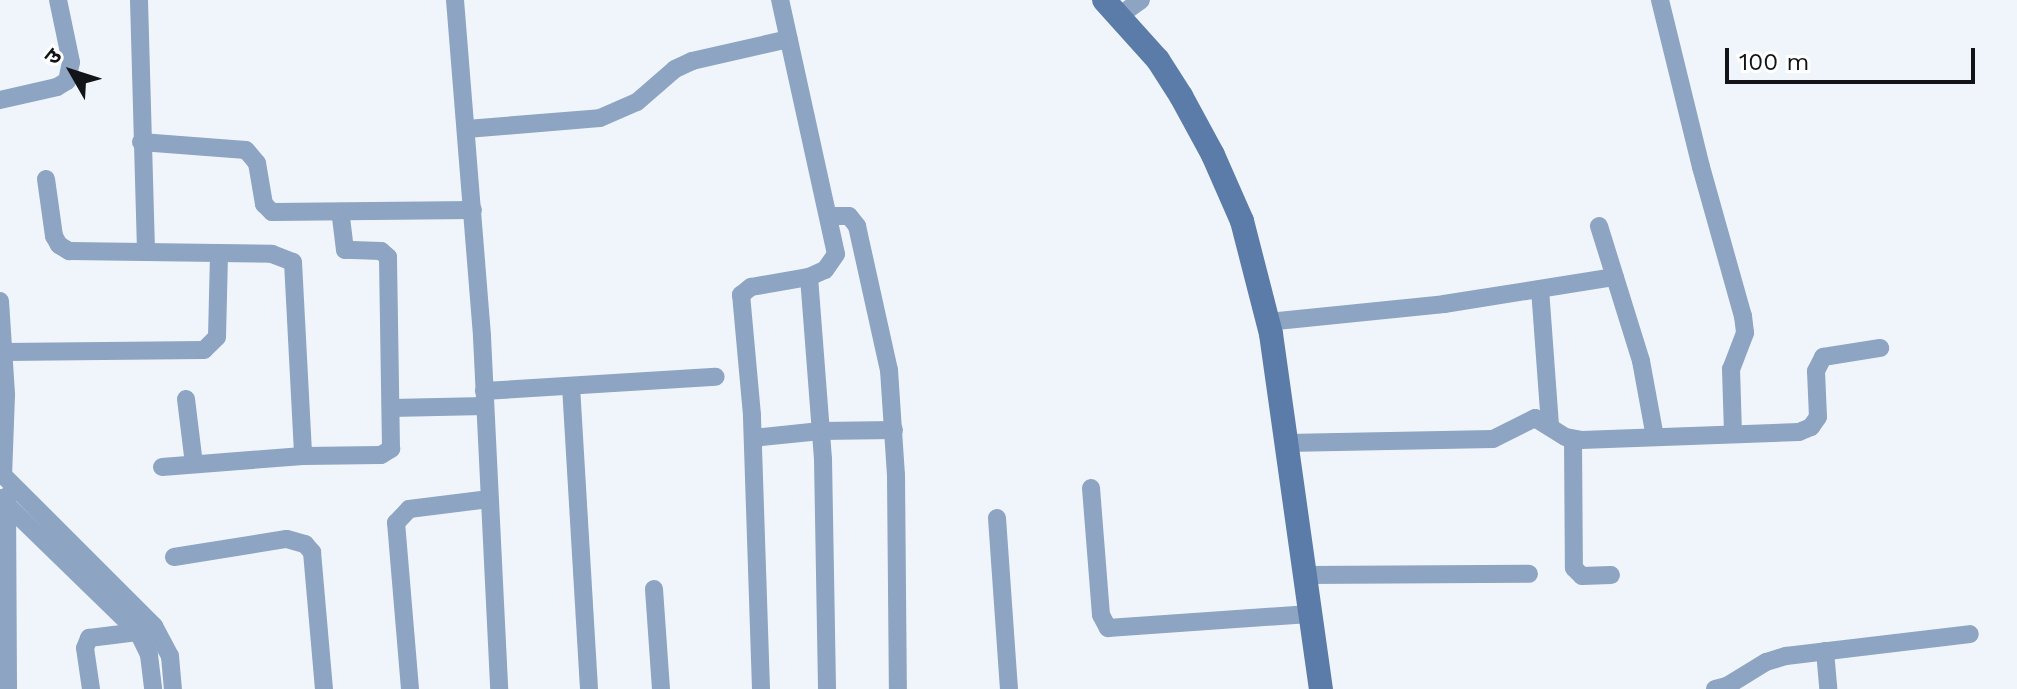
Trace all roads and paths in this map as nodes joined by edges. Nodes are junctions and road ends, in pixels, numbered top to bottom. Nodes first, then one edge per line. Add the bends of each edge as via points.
1 (58, 0) edge
2 (139, 0) edge
3 (455, 0) edge
4 (780, 0) edge
5 (1141, 0) edge
6 (1660, 0) edge
7 (1112, 8) edge
8 (789, 39) junction
9 (0, 100) edge
10 (467, 129) junction
11 (141, 142) junction
12 (46, 179) dead end
13 (473, 210) junction
14 (340, 212) junction
15 (829, 216) junction
16 (1599, 226) dead end
17 (146, 252) junction
18 (219, 253) junction
19 (809, 277) junction
20 (1615, 277) junction
21 (1540, 289) junction
22 (0, 301) edge
23 (1268, 322) junction
24 (1880, 348) dead end
25 (4, 352) junction
26 (716, 377) dead end
27 (571, 386) junction
28 (186, 399) dead end
29 (485, 399) junction
30 (391, 408) junction
31 (1550, 425) junction
32 (894, 430) junction
33 (821, 431) junction
34 (1733, 434) junction
35 (1655, 437) junction
36 (753, 438) junction
37 (1573, 440) junction
38 (1286, 443) junction
39 (303, 456) junction
40 (194, 464) junction
41 (162, 467) dead end
42 (5, 488) edge
43 (1091, 488) dead end
44 (489, 499) junction
45 (997, 518) dead end
46 (174, 557) dead end
47 (1529, 574) dead end
48 (1305, 575) junction
49 (1611, 575) dead end
50 (654, 589) dead end
51 (1310, 614) junction
52 (138, 632) junction
53 (1970, 634) dead end
54 (1825, 651) junction
55 (8, 689) edge
56 (91, 689) edge
57 (153, 689) edge
58 (173, 689) edge
59 (324, 689) edge
60 (410, 689) edge
61 (499, 689) edge
62 (589, 689) edge
63 (661, 689) edge
64 (761, 689) edge
65 (827, 689) edge
66 (898, 689) edge
67 (1009, 689) edge
68 (1321, 689) edge
69 (1715, 689) edge
70 (1828, 689) edge

1 - 9 street via 71,62 67,81
2 - 11 street
3 - 10 street
4 - 8 street
5 - 7 street
6 - 34 street via 1743,316 1745,333 1731,369
7 - 23 street via 1158,60 1213,155 1242,221
8 - 10 street via 692,61 637,102 600,118
8 - 15 street
10 - 13 street
11 - 14 street via 246,150 257,163 267,209
11 - 17 street
12 - 17 street via 59,245 69,251
13 - 14 street
13 - 29 street
14 - 30 street via 345,250 381,251 388,257
15 - 19 street via 836,254 825,270
15 - 32 street via 849,216 857,226 885,342
16 - 20 street
17 - 18 street
18 - 25 street via 217,337 204,350
18 - 39 street via 272,254 293,262
19 - 33 street
19 - 36 street via 751,287 741,295
20 - 21 street
20 - 35 street via 1641,361
21 - 23 street
21 - 31 street
22 - 25 street
23 - 38 street
24 - 34 street via 1829,355 1818,362 1818,417 1811,427
25 - 42 street
26 - 27 street
27 - 29 street
27 - 62 street
28 - 40 street
29 - 30 street
29 - 44 street
30 - 39 street via 388,452
31 - 37 street
31 - 38 street via 1529,418 1493,439
32 - 33 street
32 - 66 street
33 - 36 street
33 - 65 street
34 - 35 street
35 - 37 street
36 - 64 street
37 - 49 street via 1574,568 1582,576
38 - 48 street
39 - 40 street
40 - 41 street
42 - 52 street
42 - 55 street
42 - 58 street via 154,626 170,656
43 - 51 street via 1101,615 1108,628
44 - 60 street via 409,509 396,523
44 - 61 street
45 - 67 street
46 - 59 street via 287,539 305,544 312,552
47 - 48 street
48 - 51 street
50 - 63 street
51 - 68 street
52 - 56 street via 89,638 85,648
52 - 57 street via 149,655
53 - 54 street
54 - 69 street via 1766,662
54 - 70 street

